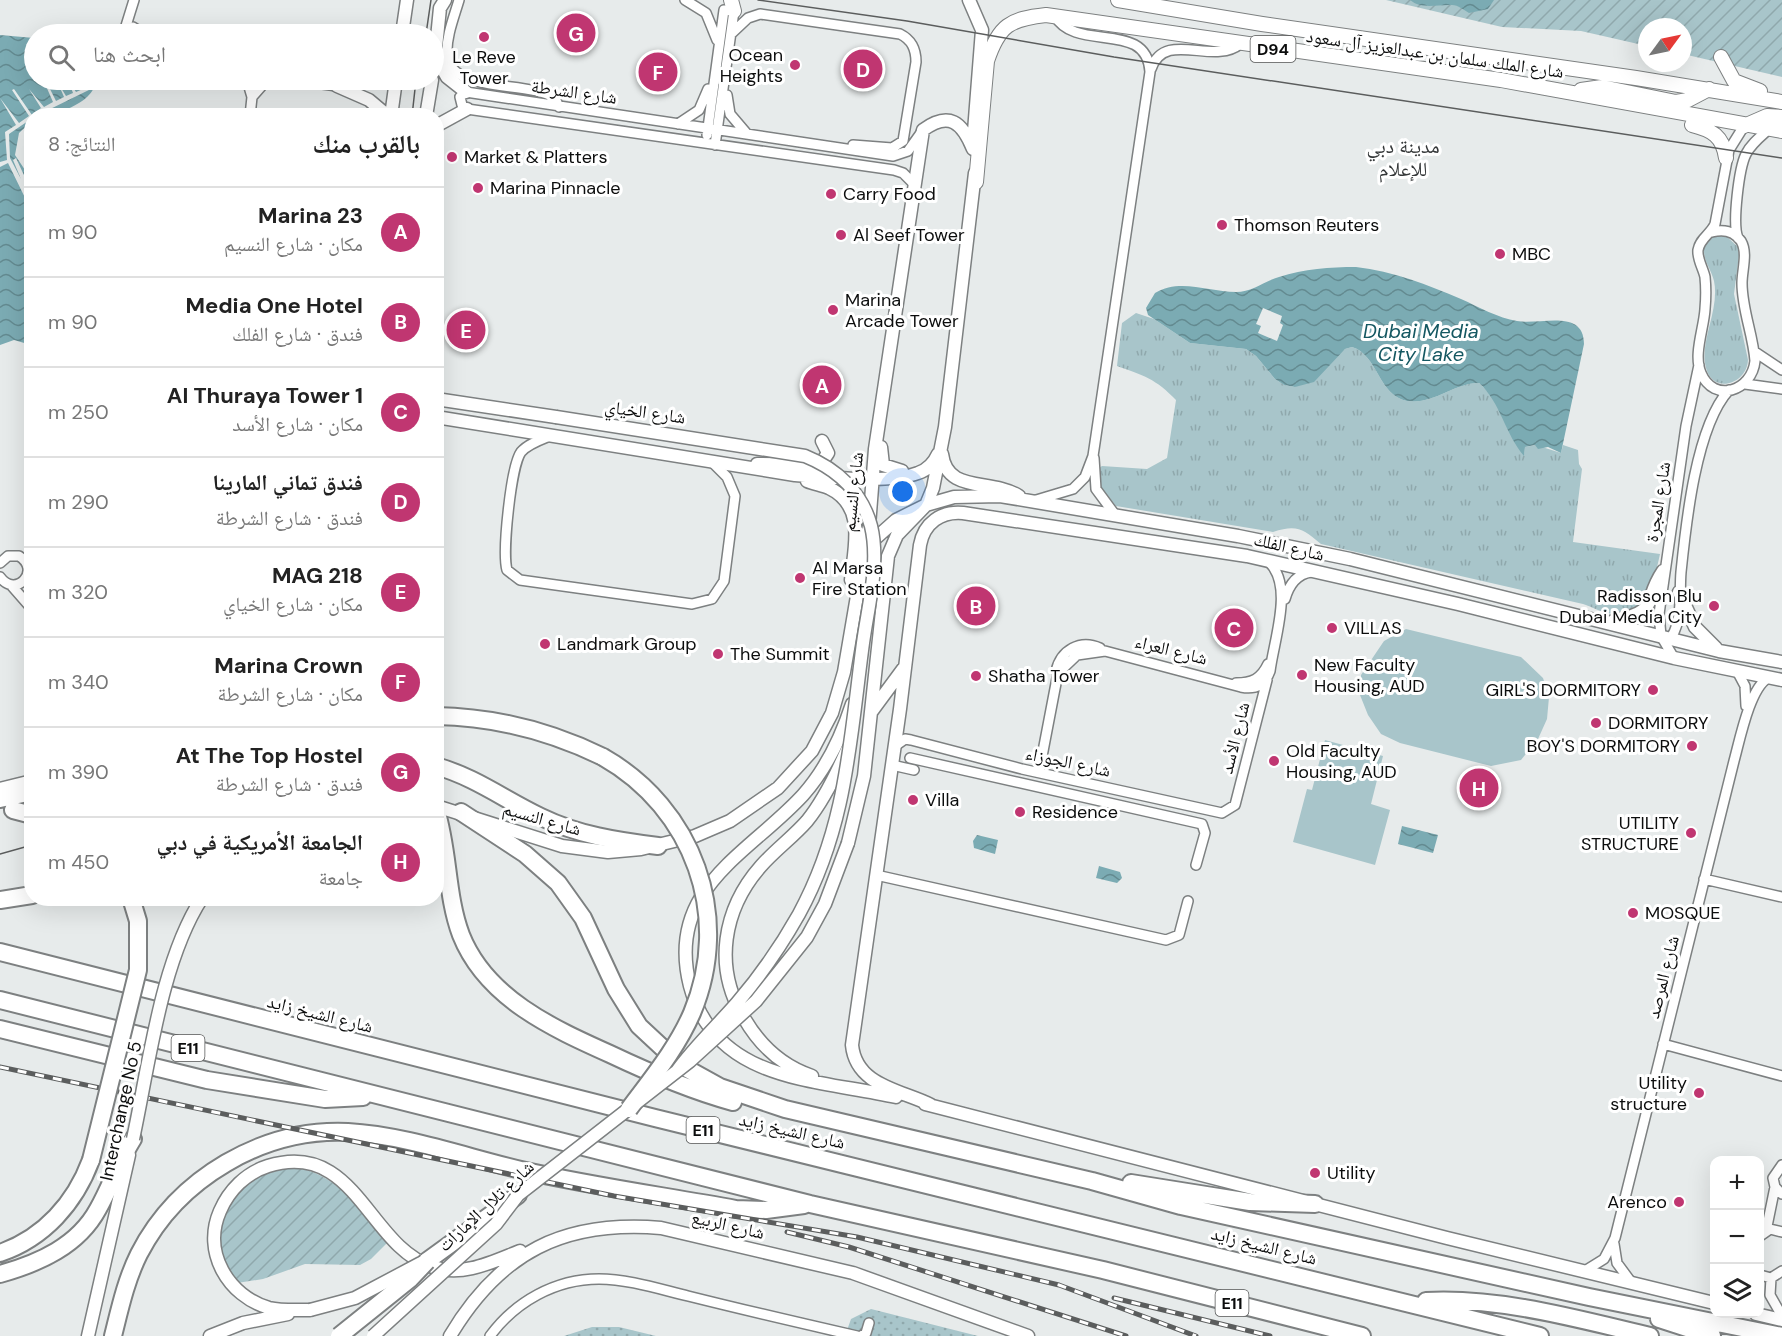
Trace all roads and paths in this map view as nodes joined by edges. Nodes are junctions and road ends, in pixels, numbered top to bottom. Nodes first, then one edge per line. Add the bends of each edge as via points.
1 (407, 0) edge
2 (459, 0) edge
3 (685, 0) edge
4 (969, 0) edge
5 (1118, 0) edge
6 (134, 1) edge
7 (443, 4) edge
8 (733, 6) edge
9 (1051, 15) junction
10 (126, 24) edge
11 (140, 24) edge
12 (403, 24) edge
13 (439, 24) edge
14 (452, 26) junction
15 (444, 29) edge
16 (731, 34) junction
17 (1240, 44) junction
18 (719, 47) junction
19 (1720, 57) dead end
20 (727, 64) junction
21 (1150, 72) junction
22 (715, 73) junction
23 (444, 74) edge
24 (1708, 89) junction
25 (250, 90) edge
26 (258, 90) edge
27 (346, 90) edge
28 (394, 90) edge
29 (430, 90) edge
30 (466, 92) junction
31 (1573, 92) junction
32 (252, 97) junction
33 (1782, 100) edge
34 (559, 107) junction
35 (1647, 107) junction
36 (251, 108) edge
37 (380, 108) edge
38 (391, 108) edge
39 (427, 108) edge
40 (467, 109) junction
41 (1782, 117) edge
42 (444, 122) edge
43 (678, 124) junction
44 (1744, 126) junction
45 (713, 129) junction
46 (923, 130) junction
47 (1775, 130) edge
48 (747, 134) junction
49 (710, 144) junction
50 (842, 149) junction
51 (972, 150) junction
52 (1726, 158) junction
53 (976, 182) junction
54 (913, 183) junction
55 (1712, 232) junction
56 (1738, 238) junction
57 (1755, 352) junction
58 (1699, 365) junction
59 (1782, 370) edge
60 (1745, 384) junction
61 (1782, 389) edge
62 (1729, 390) junction
63 (444, 392) edge
64 (444, 400) edge
65 (488, 407) junction
66 (880, 413) junction
67 (444, 419) edge
68 (455, 421) junction
69 (444, 422) edge
70 (550, 436) junction
71 (822, 441) dead end
72 (940, 449) junction
73 (1094, 456) junction
74 (711, 461) junction
75 (741, 466) junction
76 (795, 475) junction
77 (911, 475) junction
78 (873, 477) junction
79 (1028, 501) junction
80 (926, 505) junction
81 (1116, 516) junction
82 (864, 550) junction
83 (24, 560) edge
84 (1267, 560) junction
85 (0, 563) edge
86 (1663, 570) junction
87 (1316, 572) junction
88 (0, 577) edge
89 (24, 581) edge
90 (11, 585) junction
91 (1680, 592) junction
92 (24, 600) edge
93 (855, 602) junction
94 (1281, 609) junction
95 (1609, 622) junction
96 (1665, 640) junction
97 (1719, 651) junction
98 (1650, 652) junction
99 (1272, 654) junction
100 (1674, 658) junction
101 (1782, 662) edge
102 (903, 668) junction
103 (1737, 671) junction
104 (1768, 678) junction
105 (1267, 680) junction
106 (1782, 680) edge
107 (873, 682) junction
108 (1229, 682) junction
109 (857, 688) junction
110 (871, 712) junction
111 (444, 716) edge
112 (1744, 726) junction
113 (895, 746) junction
114 (910, 758) dead end
115 (892, 765) junction
116 (444, 769) edge
117 (914, 770) dead end
118 (1039, 772) junction
119 (1052, 775) junction
120 (1069, 779) junction
121 (24, 783) edge
122 (0, 789) edge
123 (1058, 791) junction
124 (24, 794) edge
125 (0, 798) edge
126 (1235, 805) joint
127 (24, 808) edge
128 (444, 809) edge
129 (6, 811) edge
130 (461, 812) junction
131 (24, 814) edge
132 (658, 846) junction
133 (444, 857) edge
134 (1196, 865) dead end
135 (876, 875) junction
136 (1704, 879) junction
137 (24, 896) edge
138 (1782, 897) edge
139 (0, 900) edge
140 (1188, 901) dead end
141 (133, 906) edge
142 (197, 906) edge
143 (0, 952) edge
144 (0, 1000) edge
145 (0, 1029) edge
146 (1663, 1044) junction
147 (677, 1071) junction
148 (1782, 1076) edge
149 (841, 1086) junction
150 (375, 1096) junction
151 (931, 1105) junction
152 (629, 1109) junction
153 (785, 1109) junction
154 (133, 1139) junction
155 (1782, 1165) edge
156 (1092, 1181) junction
157 (1778, 1191) edge
158 (518, 1195) junction
159 (810, 1204) junction
160 (1315, 1204) junction
161 (1764, 1230) edge
162 (1782, 1232) edge
163 (1764, 1233) edge
164 (1615, 1238) junction
165 (542, 1244) junction
166 (0, 1253) edge
167 (427, 1261) junction
168 (1782, 1271) edge
169 (1583, 1272) junction
170 (0, 1274) edge
171 (1764, 1276) edge
172 (1770, 1278) junction
173 (1633, 1284) junction
174 (1589, 1297) junction
175 (1408, 1301) junction
176 (1710, 1302) edge
177 (310, 1310) junction
178 (1764, 1315) edge
179 (1782, 1318) edge
180 (869, 1323) dead end
181 (88, 1336) edge
182 (113, 1336) edge
183 (210, 1336) edge
184 (339, 1336) edge
185 (373, 1336) edge
186 (450, 1336) edge
187 (490, 1336) edge
188 (859, 1336) edge
189 (1028, 1336) edge
190 (1362, 1336) edge
191 (1540, 1336) edge
192 (1650, 1336) edge
193 (1712, 1336) edge
194 (1782, 1336) edge

1 - 12 main road
2 - 14 street
3 - 18 street via 710,17
4 - 51 main road via 982,30
5 - 24 main road, شارع الملك سلمان بن عبدالعزيز آل سعود / D94
6 - 10 street
6 - 11 street
7 - 13 main road
8 - 16 street
8 - 18 street via 723,10
9 - 17 main road, شارع الملك سلمان بن عبدالعزيز آل سعود / D94
9 - 21 street via 1074,33 1135,43 1148,59
9 - 53 main road, شارع الملك سلمان بن عبدالعزيز آل سعود via 1012,22 999,33 992,47 987,61
14 - 15 main road
14 - 34 street via 447,58 458,76 540,90 555,98
16 - 20 street
16 - 50 street via 748,18 760,14 908,38 916,62 903,141 892,148 851,145
17 - 21 street via 1226,53 1180,48 1166,51 1155,60
17 - 31 main road, شارع الملك سلمان بن عبدالعزيز آل سعود / D94
18 - 22 street
19 - 33 main road via 1739,84
20 - 45 street
20 - 48 street via 728,109
21 - 73 street
22 - 43 street via 702,107
22 - 45 street
23 - 30 main road
24 - 31 main road via 1676,102 1602,87
24 - 33 main road, شارع الملك سلمان بن عبدالعزيز آل سعود / D94
25 - 32 street
26 - 32 street
27 - 37 main road
28 - 38 main road
29 - 39 main road
30 - 34 street, شارع الشرطة
30 - 40 street via 460,100
31 - 35 main road, شارع الملك سلمان بن عبدالعزيز آل سعود / D94
32 - 36 street
34 - 43 street, شارع الشرطة
35 - 44 main road, شارع الملك سلمان بن عبدالعزيز آل سعود / D94
35 - 52 main road via 1663,117 1712,130 1724,145
40 - 42 main road
40 - 49 street, شارع الشرطة
41 - 44 main road via 1767,116
43 - 45 street, شارع الشرطة
44 - 47 main road, شارع الملك سلمان بن عبدالعزيز آل سعود / D94
44 - 52 street
45 - 48 street, شارع الشرطة
45 - 49 street
46 - 50 street, شارع الشرطة via 908,151 897,156
46 - 51 main road via 935,121 952,121 966,133
46 - 54 main road, شارع النسيم
47 - 56 street via 1754,142 1744,160 1735,221
48 - 50 street, شارع الشرطة
49 - 54 street, شارع الشرطة via 894,170
51 - 53 main road
52 - 55 street
53 - 72 main road
54 - 66 main road, شارع النسيم
55 - 56 street via 1726,231
55 - 58 street, شارع المجرة via 1698,250 1706,289
56 - 57 street via 1744,250 1744,312
57 - 59 street
57 - 60 street via 1754,370
58 - 62 street via 1706,381
58 - 86 street, شارع المجرة
60 - 61 street
60 - 62 street
62 - 91 street, شارع المجرة via 1715,408 1701,446
63 - 65 main road
64 - 65 main road, شارع الخياي
65 - 109 main road, شارع الخياي, bridge via 795,453 825,465 857,496 867,515 874,548
66 - 77 main road via 881,462 888,469
66 - 78 main road, شارع النسيم
67 - 68 main road
68 - 69 main road
68 - 70 main road
70 - 74 main road
70 - 74 street via 520,453 515,468 504,552 507,570 520,580 692,604 712,599 724,581 735,496 727,477
71 - 75 main road via 828,450 827,457 817,466
72 - 77 main road via 928,467
72 - 79 main road via 944,466 953,477 1004,488
72 - 80 main road
73 - 79 street via 1085,477 1073,489
73 - 81 street via 1096,489
74 - 75 main road
75 - 76 main road
76 - 78 main road
76 - 93 main road via 837,492 852,512 856,530 851,585
77 - 78 main road
78 - 82 main road, شارع النسيم
79 - 80 main road, شارع الفلك via 970,496
79 - 81 main road, شارع الفلك
80 - 82 main road, شارع الفلك via 896,520
80 - 107 main road via 902,530 891,549
81 - 95 main road, شارع الفلك via 1350,559
82 - 93 main road, شارع النسيم
83 - 85 street via 8,556
84 - 87 main road, شارع الفلك
84 - 94 street via 1280,574
84 - 102 main road, شارع الفلك via 971,514 945,514 930,524 921,539
86 - 95 main road via 1645,609
86 - 96 street, شارع المجرة via 1659,620
87 - 94 street via 1299,576 1291,584
87 - 98 main road, شارع الفلك
88 - 90 street
89 - 90 street
90 - 92 street
91 - 96 street, شارع المجرة via 1678,621
91 - 97 main road via 1695,627
93 - 132 main road, شارع النسيم via 837,700 803,762 770,794 739,816 695,837
94 - 99 street
95 - 96 main road, شارع الفلك
96 - 97 main road, شارع الفلك
96 - 98 street
96 - 100 street
97 - 101 main road, شارع الفلك
98 - 100 main road, شارع الفلك
99 - 105 street
99 - 108 street, شارع العراء via 1259,678 1252,682
100 - 103 main road, شارع الفلك
102 - 110 main road
102 - 113 main road
103 - 104 main road, شارع الفلك
103 - 112 street, شارع المرصد via 1746,692
104 - 106 main road, شارع الفلك
104 - 112 street, شارع المرصد via 1756,688
105 - 108 street, شارع العراء via 1250,689
105 - 126 street, شارع الأسد
107 - 110 main road
107 - 149 main road via 844,758 825,795 807,821 746,885 734,907 726,938 731,990 755,1035 794,1068
108 - 118 street, شارع العراء via 1087,645 1070,649 1058,663
109 - 147 main road, bridge via 854,732 840,806 828,848 804,903 759,976
109 - 149 main road, bridge via 838,743 816,779 716,876 693,914 687,947 695,1002 728,1047 755,1065 803,1080
110 - 147 main road, bridge via 860,799 825,904 796,952 740,1016
111 - 152 highway, bridge via 520,726 603,757 641,783 677,825 700,874 709,920 706,967 692,1013 667,1057
112 - 136 street, شارع المرصد
113 - 115 main road
113 - 118 street, شارع الجوزاء via 911,740
114 - 123 street
115 - 117 street
115 - 135 main road
116 - 132 highway via 481,783 570,829
118 - 119 street, شارع الجوزاء
119 - 120 street, شارع الجوزاء
119 - 123 street
120 - 123 street
120 - 126 street, شارع الجوزاء via 1214,812 1222,813
121 - 122 main road
123 - 134 street via 1202,824 1205,833
124 - 125 highway
127 - 129 main road
128 - 130 main road
129 - 131 highway
130 - 132 main road, شارع النسيم via 577,849 625,851
130 - 153 highway via 525,854 558,883 583,918 623,1002 659,1047 707,1081
133 - 153 highway via 458,924 468,950 493,983 527,1011 566,1034 679,1086 744,1105
135 - 140 street via 1166,940 1179,935
135 - 151 main road via 853,1052 869,1078
136 - 138 street
136 - 146 street, شارع المرصد
137 - 139 highway
141 - 166 highway, bridge via 138,921 138,970 87,1170 71,1199 50,1223
142 - 154 main road, Interchange No 5, bridge via 186,926 168,978
143 - 175 highway, شارع الشيخ زايد / E11 via 666,1121
144 - 150 highway, E11
145 - 150 highway via 130,1063 243,1086 325,1099
146 - 148 street
146 - 164 street, شارع المرصد
147 - 152 main road, bridge
149 - 151 main road
150 - 159 highway, E11
151 - 160 main road
152 - 158 main road, شارع تلال الإمارات, bridge
153 - 156 highway
154 - 170 highway via 99,1208 82,1231 49,1256
154 - 181 main road, Interchange No 5
155 - 157 street via 1774,1173
156 - 160 highway via 1130,1183 1258,1203
156 - 174 highway via 1181,1206
157 - 161 street
158 - 167 highway, bridge
158 - 185 main road, شارع تلال الإمارات, bridge via 492,1228
159 - 182 highway via 766,1210 736,1209 558,1177 378,1136 339,1132 301,1135 236,1157 204,1177 176,1202 134,1263
159 - 190 highway, E11 via 1103,1270
160 - 169 main road
162 - 163 street via 1775,1229
164 - 169 street, شارع المرصد via 1604,1259
164 - 173 street, شارع المرصد via 1617,1263
165 - 177 main road via 476,1268 454,1271 432,1267 404,1250 339,1178 317,1166 281,1163 258,1170 238,1184 215,1224 214,1247 221,1269 235,1288 254,1301 278,1310
165 - 186 main road, شارع الربيع via 498,1275 473,1301
165 - 189 main road, شارع الربيع via 601,1227 662,1228 853,1273
167 - 177 main road, bridge via 355,1298
167 - 184 highway, bridge via 410,1280
168 - 172 street
169 - 173 main road
171 - 172 street
172 - 179 street via 1770,1295
173 - 176 main road
174 - 193 highway
174 - 194 highway
175 - 191 highway, شارع الشيخ زايد / E11
175 - 192 highway via 1496,1305
177 - 183 main road via 256,1320
178 - 179 main road
180 - 188 street via 867,1332
187 - 188 street via 504,1318 538,1294 577,1281 598,1279

